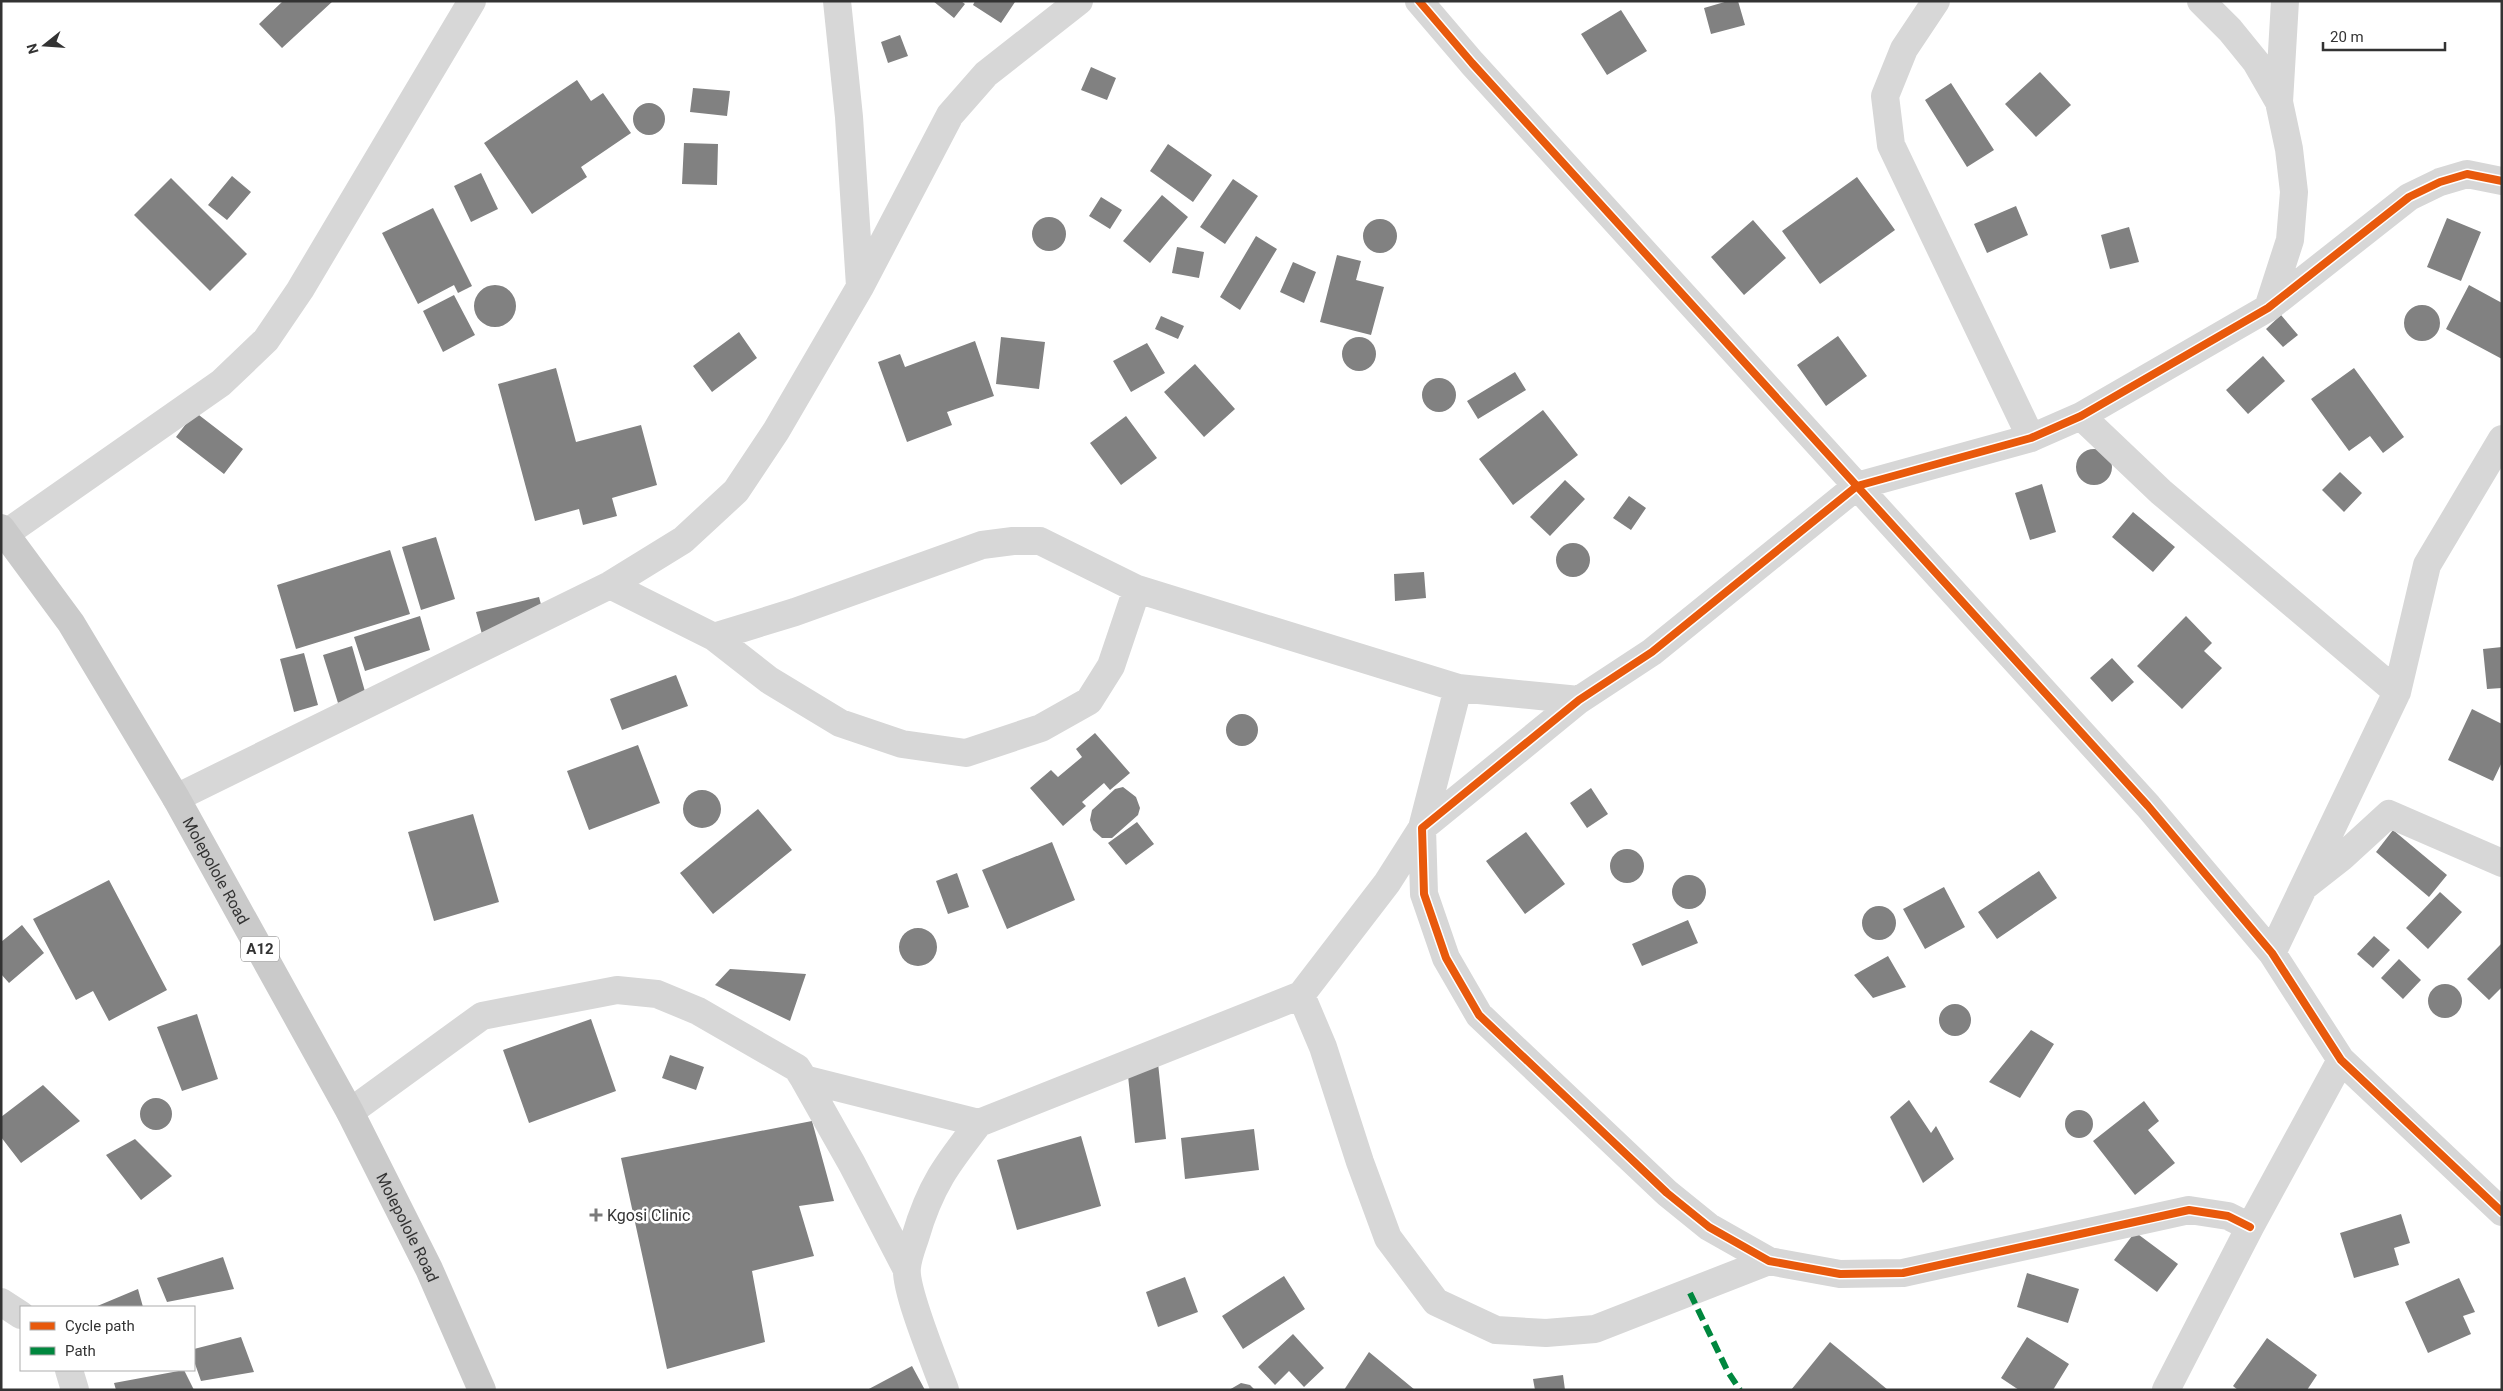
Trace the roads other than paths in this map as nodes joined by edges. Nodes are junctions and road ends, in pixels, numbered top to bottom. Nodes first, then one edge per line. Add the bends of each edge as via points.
1 (472, 1) edge
2 (837, 1) edge
3 (1079, 1) edge
4 (1419, 1) edge
5 (1936, 1) edge
6 (2202, 1) edge
7 (2285, 1) edge
8 (2279, 102) junction
9 (2502, 181) edge
10 (860, 287) junction
11 (2268, 308) junction
12 (2081, 416) junction
13 (2030, 438) junction
14 (2502, 439) edge
15 (1857, 486) junction
16 (3, 531) edge
17 (610, 585) junction
18 (1138, 589) junction
19 (714, 636) junction
20 (1458, 688) junction
21 (2397, 692) junction
22 (1579, 700) junction
23 (176, 798) junction
24 (1422, 828) junction
25 (2502, 863) edge
26 (2300, 890) junction
27 (2272, 953) junction
28 (1301, 995) junction
29 (2341, 1060) junction
30 (804, 1079) junction
31 (350, 1112) junction
32 (979, 1123) junction
33 (2502, 1212) edge
34 (2250, 1227) junction
35 (1769, 1261) junction
36 (906, 1268) junction
37 (1, 1302) edge
38 (20, 1314) edge
39 (69, 1371) edge
40 (75, 1390) edge
41 (482, 1390) edge
42 (945, 1390) edge
43 (2166, 1390) edge

1 - 16 street via 300,290 266,340 221,383
2 - 10 street via 849,118
3 - 10 street via 986,74 950,115
4 - 15 street
5 - 13 street via 1904,49 1885,96 1891,144
6 - 8 street via 2256,62
7 - 8 street
8 - 11 street via 2294,192 2290,240
9 - 11 street via 2467,174 2440,182 2409,197
10 - 17 street via 776,431 736,491 683,540
11 - 12 street
12 - 13 street
12 - 21 street via 2161,492
13 - 15 street
14 - 21 street via 2427,565
15 - 22 street via 1652,652
15 - 27 street via 2148,806
16 - 23 main road, Molepolole Road / A12 via 71,623
17 - 19 street
17 - 23 street
18 - 19 street via 1040,541 1013,540 982,545 795,612
18 - 19 street via 1111,666 1088,701 1041,728 966,753 902,744 840,723 769,680
18 - 20 street
20 - 22 street
20 - 24 street
21 - 26 street
22 - 24 street
23 - 31 main road, Molepolole Road / A12
24 - 28 street via 1387,883
24 - 35 street via 1424,894 1446,958 1479,1015 1667,1193 1709,1227
25 - 26 street via 2389,814
26 - 27 street
27 - 29 street
28 - 32 street
28 - 35 street via 1323,1047 1388,1238 1436,1302 1496,1330 1546,1333 1595,1329
29 - 33 street
29 - 34 street
30 - 31 street via 797,1068 698,1011 657,994 617,990 482,1016
30 - 32 street
30 - 36 street
31 - 41 main road, Molepolole Road / A12 via 429,1269
32 - 36 street via 937,1179 924,1208
34 - 35 street via 2228,1216 2189,1210 1903,1274 1840,1274
34 - 43 street
36 - 42 street via 912,1296
37 - 38 street
39 - 40 street

